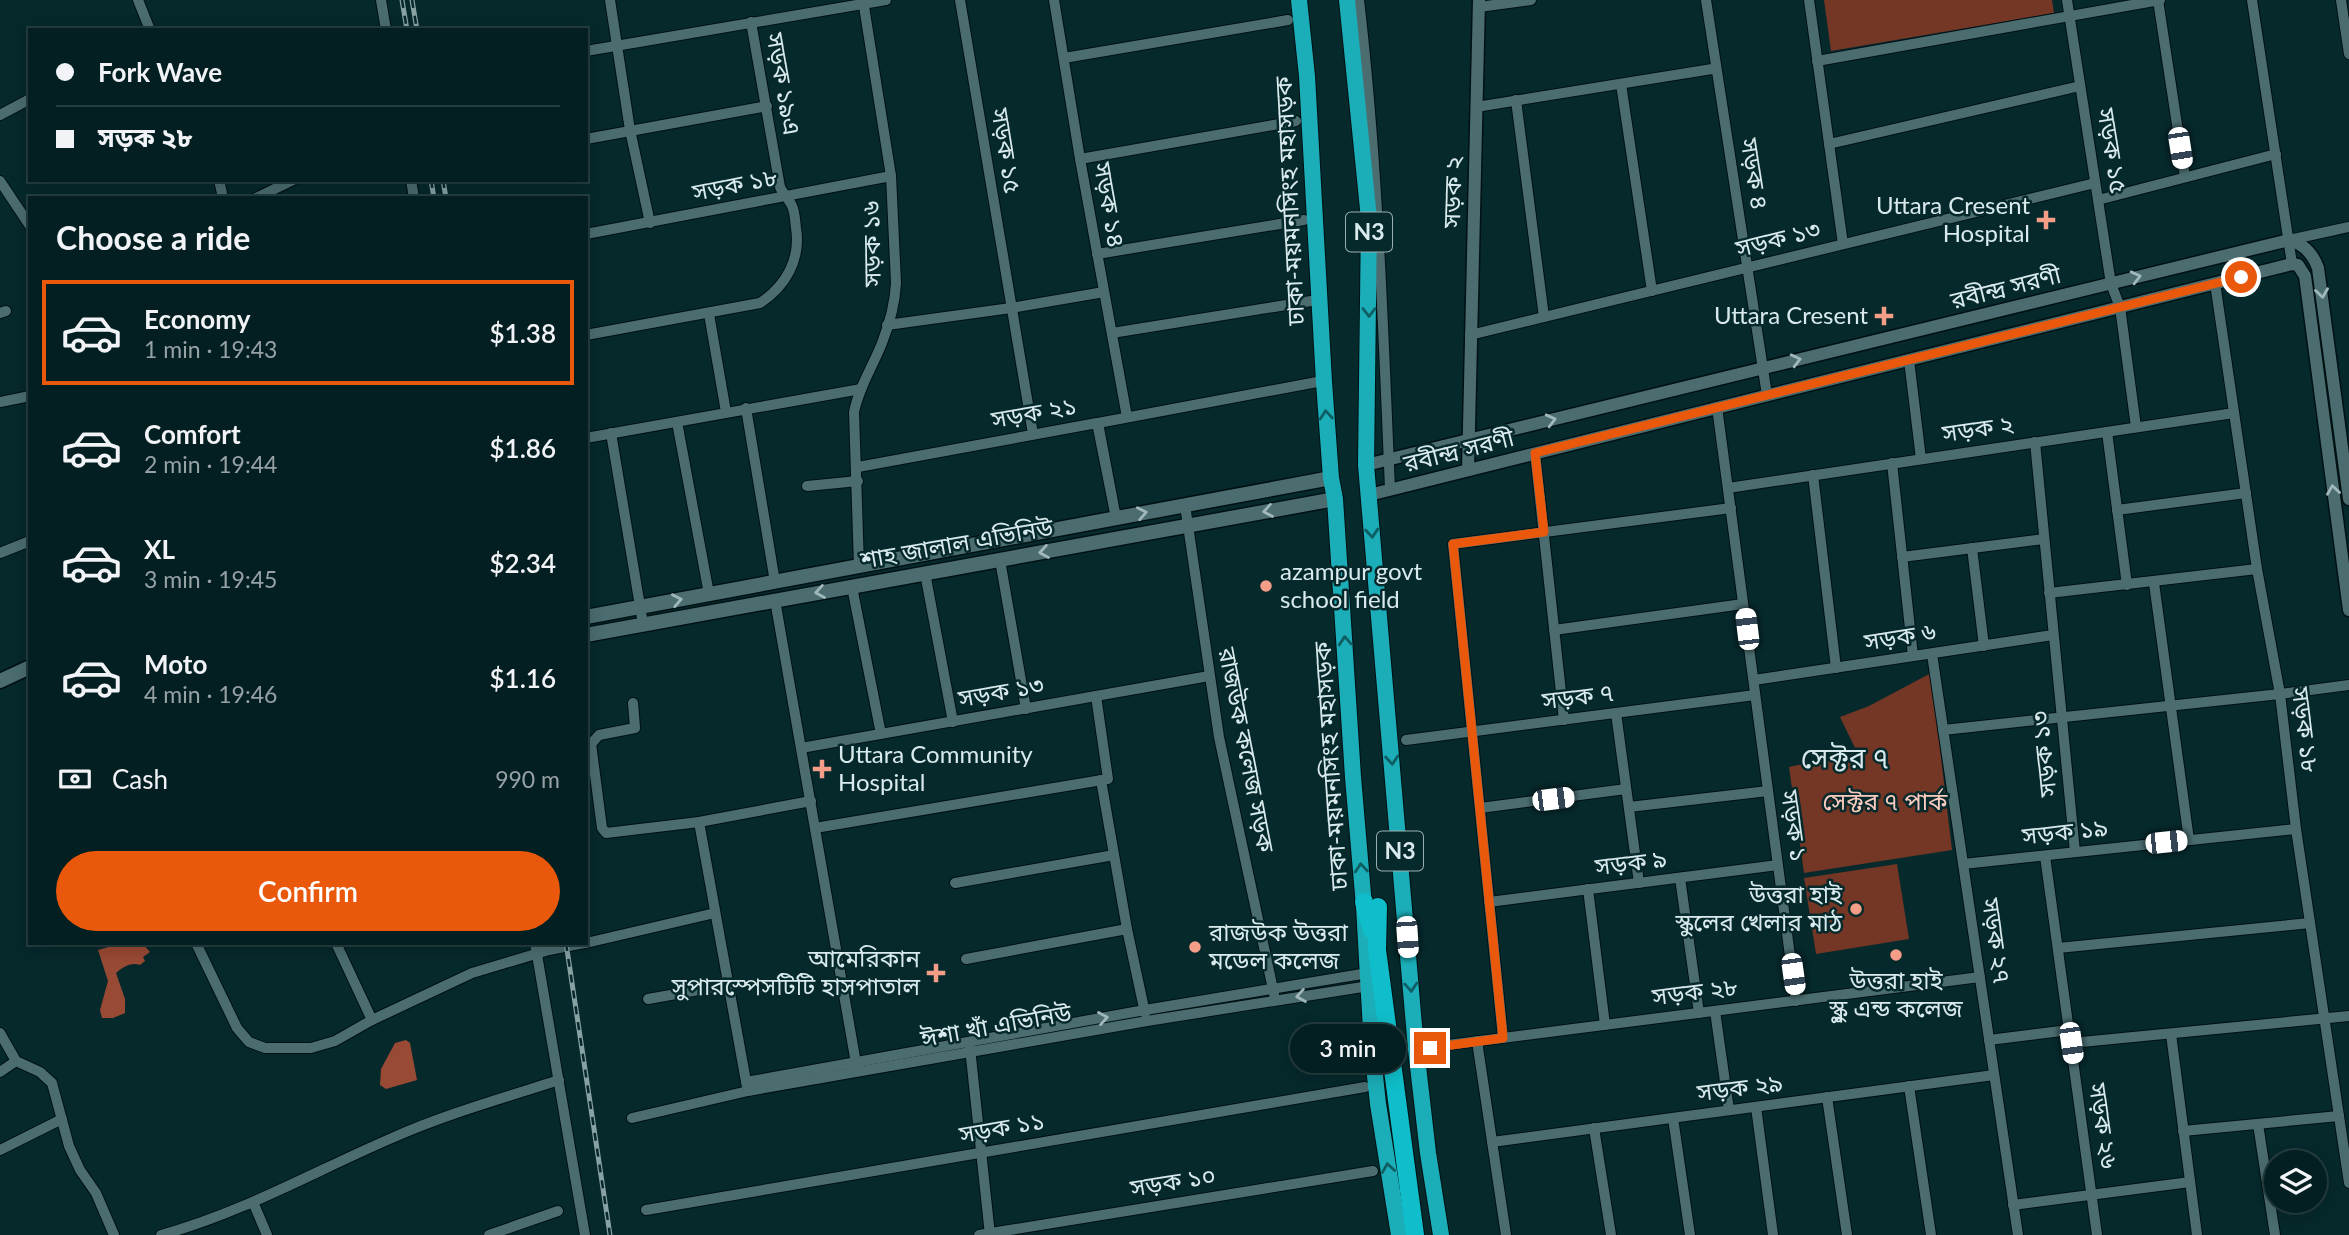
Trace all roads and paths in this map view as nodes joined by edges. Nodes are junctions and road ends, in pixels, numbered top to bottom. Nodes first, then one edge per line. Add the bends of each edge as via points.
1 (138, 0) edge
2 (381, 0) edge
3 (610, 0) edge
4 (886, 0) edge
5 (960, 0) edge
6 (1054, 0) edge
7 (1299, 0) edge
8 (1347, 0) edge
9 (1359, 0) edge
10 (1531, 0) edge
11 (1706, 0) edge
12 (1809, 0) edge
13 (2067, 0) edge
14 (2159, 0) edge
15 (2252, 0) edge
16 (2340, 0) edge
17 (863, 2) edge
18 (1479, 4) edge
19 (2069, 16) junction
20 (1288, 20) dead end
21 (751, 22) junction
22 (149, 28) edge
23 (386, 28) edge
24 (617, 46) junction
25 (588, 51) edge
26 (2349, 54) edge
27 (1064, 58) junction
28 (1818, 61) junction
29 (1716, 70) junction
30 (1621, 84) junction
31 (2080, 86) junction
32 (28, 100) edge
33 (1516, 100) junction
34 (767, 106) junction
35 (1476, 107) junction
36 (0, 115) edge
37 (1296, 121) dead end
38 (630, 130) junction
39 (588, 139) edge
40 (1829, 144) junction
41 (2276, 154) junction
42 (1080, 159) junction
43 (891, 176) junction
44 (2185, 177) junction
45 (0, 181) edge
46 (289, 182) edge
47 (2095, 183) junction
48 (260, 196) edge
49 (786, 197) junction
50 (2098, 200) junction
51 (1304, 220) dead end
52 (28, 222) edge
53 (650, 223) junction
54 (2349, 228) edge
55 (588, 233) edge
56 (2289, 240) junction
57 (1843, 244) junction
58 (1097, 254) junction
59 (2292, 264) junction
60 (1747, 268) junction
61 (2215, 283) junction
62 (2111, 284) junction
63 (1652, 291) junction
64 (1104, 292) junction
65 (1311, 301) dead end
66 (2120, 307) junction
67 (1011, 308) junction
68 (709, 314) junction
69 (1544, 317) junction
70 (887, 326) junction
71 (1112, 333) junction
72 (588, 335) edge
73 (1470, 335) junction
74 (1909, 360) junction
75 (1763, 369) junction
76 (1317, 382) dead end
77 (861, 389) junction
78 (1767, 395) junction
79 (28, 396) edge
80 (0, 402) edge
81 (1717, 407) junction
82 (746, 408) junction
83 (726, 412) junction
84 (2234, 413) junction
85 (1127, 417) junction
86 (677, 422) junction
87 (2136, 427) junction
88 (2107, 432) junction
89 (611, 433) junction
90 (1033, 434) junction
91 (588, 438) edge
92 (1467, 441) junction
93 (2035, 442) junction
94 (1535, 453) junction
95 (1921, 459) junction
96 (1389, 460) junction
97 (1892, 463) junction
98 (1366, 466) junction
99 (858, 467) junction
100 (1468, 470) junction
101 (1813, 475) junction
102 (1108, 477) junction
103 (1331, 478) junction
104 (858, 481) junction
105 (807, 486) dead end
106 (1728, 488) junction
107 (1390, 489) junction
108 (2246, 493) junction
109 (1369, 495) junction
110 (1335, 499) junction
111 (2349, 499) edge
112 (1185, 505) junction
113 (1731, 508) junction
114 (2117, 510) junction
115 (1116, 518) junction
116 (1188, 526) junction
117 (1544, 532) junction
118 (2044, 539) junction
119 (28, 542) edge
120 (1972, 548) junction
121 (0, 553) edge
122 (1902, 557) junction
123 (1000, 560) junction
124 (859, 566) junction
125 (2258, 569) junction
126 (925, 573) junction
127 (775, 582) junction
128 (2154, 583) junction
129 (2127, 586) junction
130 (852, 587) junction
131 (2049, 593) junction
132 (709, 594) junction
133 (775, 600) junction
134 (1744, 604) junction
135 (641, 606) junction
136 (2349, 608) edge
137 (588, 617) edge
138 (643, 624) junction
139 (1554, 630) junction
140 (588, 635) edge
141 (2053, 635) junction
142 (1984, 646) junction
143 (1932, 654) junction
144 (1913, 656) junction
145 (28, 668) edge
146 (1836, 668) junction
147 (1209, 676) junction
148 (1754, 680) junction
149 (0, 681) edge
150 (2349, 685) edge
151 (2280, 694) junction
152 (1755, 695) junction
153 (1096, 696) junction
154 (633, 703) dead end
155 (2171, 706) junction
156 (1026, 709) junction
157 (1616, 713) junction
158 (2062, 717) junction
159 (1564, 720) junction
160 (953, 722) junction
161 (1943, 730) junction
162 (1472, 732) junction
163 (881, 734) junction
164 (1406, 740) dead end
165 (802, 748) junction
166 (1101, 780) junction
167 (1626, 789) junction
168 (1768, 791) junction
169 (811, 801) junction
170 (1629, 807) junction
171 (1480, 808) junction
172 (699, 822) junction
173 (816, 828) junction
174 (2296, 829) junction
175 (2189, 840) junction
176 (2075, 852) junction
177 (1114, 855) junction
178 (2045, 856) junction
179 (1963, 864) junction
180 (1778, 865) junction
181 (1680, 878) junction
182 (955, 883) dead end
183 (1639, 883) junction
184 (1588, 889) junction
185 (1489, 902) junction
186 (1371, 904) junction
187 (715, 913) junction
188 (2310, 923) junction
189 (1127, 929) junction
190 (588, 942) edge
191 (197, 945) edge
192 (337, 945) edge
193 (535, 945) edge
194 (575, 945) edge
195 (2057, 948) junction
196 (537, 955) junction
197 (966, 959) dead end
198 (1980, 977) junction
199 (1368, 979) junction
200 (727, 985) junction
201 (1273, 989) junction
202 (648, 999) dead end
203 (1275, 1000) junction
204 (1796, 1001) junction
205 (1145, 1010) junction
206 (1715, 1011) junction
207 (1699, 1013) junction
208 (2349, 1016) edge
209 (2324, 1019) junction
210 (372, 1020) junction
211 (1147, 1021) junction
212 (1605, 1025) junction
213 (2069, 1030) junction
214 (0, 1033) edge
215 (2171, 1034) junction
216 (1503, 1038) junction
217 (1989, 1040) junction
218 (1477, 1041) junction
219 (2071, 1043) junction
220 (970, 1047) junction
221 (1416, 1049) junction
222 (16, 1061) junction
223 (857, 1067) junction
224 (0, 1072) edge
225 (1994, 1075) junction
226 (559, 1080) junction
227 (747, 1086) junction
228 (1909, 1086) junction
229 (1365, 1087) dead end
230 (1827, 1097) junction
231 (1756, 1107) junction
232 (1729, 1110) junction
233 (2339, 1116) junction
234 (632, 1118) dead end
235 (1673, 1118) junction
236 (62, 1119) junction
237 (2258, 1124) junction
238 (1594, 1128) junction
239 (2183, 1131) junction
240 (1492, 1142) junction
241 (0, 1150) edge
242 (980, 1153) junction
243 (1374, 1171) dead end
244 (2190, 1182) junction
245 (2349, 1183) edge
246 (2092, 1194) junction
247 (253, 1202) junction
248 (2013, 1205) junction
249 (646, 1210) dead end
250 (558, 1211) dead end
251 (197, 1231) edge
252 (986, 1234) edge
253 (114, 1235) edge
254 (161, 1235) edge
255 (267, 1235) edge
256 (489, 1235) edge
257 (585, 1235) edge
258 (1399, 1235) edge
259 (1415, 1235) edge
260 (1441, 1235) edge
261 (1506, 1235) edge
262 (1611, 1235) edge
263 (1690, 1235) edge
264 (1773, 1235) edge
265 (1846, 1235) edge
266 (1931, 1235) edge
267 (2018, 1235) edge
268 (2097, 1235) edge
269 (2197, 1235) edge
270 (2274, 1235) edge

1 - 22 street
2 - 23 street
3 - 24 street
4 - 17 street
5 - 67 street, সড়ক ১৫
6 - 27 street, সড়ক ১৪
103 -> 7 highway, ঢাকা-ময়মনসিংহ মহাসড়ক / N3
8 -> 98 highway, N3 via 1369,219
9 - 96 street via 1382,281
10 - 18 street
11 - 29 street, সড়ক ৪
12 - 28 street
13 - 19 street, সড়ক ১৫
14 - 19 street
14 - 44 street
15 - 41 street
16 - 26 street
17 - 21 street
17 - 43 street, সড়ক ১৬
18 - 35 street, সড়ক ২
19 - 28 street
19 - 31 street, সড়ক ১৫
20 - 27 street
21 - 24 street
21 - 34 street, সড়ক ১৯এ
24 - 25 street
24 - 38 street
27 - 42 street, সড়ক ১৪
28 - 40 street
29 - 30 street
29 - 60 street, সড়ক ৪
30 - 33 street
30 - 63 street
31 - 40 street
31 - 47 street, সড়ক ১৫
32 - 36 street
33 - 35 street
33 - 69 street
34 - 38 street
34 - 49 street, সড়ক ১৯এ via 780,187
35 - 73 street, সড়ক ২
37 - 42 street
38 - 39 street
38 - 53 street
40 - 57 street
41 - 44 street
41 - 56 street
42 - 58 street, সড়ক ১৪
43 - 49 street, সড়ক ১৮
43 - 70 street, সড়ক ১৬ via 896,283
44 - 50 street
45 - 52 street
46 - 48 street
47 - 50 street, সড়ক ১৫
47 - 57 street, সড়ক ১৩
49 - 53 street, সড়ক ১৮
49 - 68 street, সড়ক ১৯এ via 793,208 798,239 796,257 782,285 760,303
50 - 62 street, সড়ক ১৫
51 - 58 street
53 - 55 street, সড়ক ১৮
54 - 56 street
56 - 59 street
62 -> 56 street, রবীন্দ্র সরণী
56 -> 111 street via 2307,250 2318,268
57 - 60 street, সড়ক ১৩
58 - 64 street, সড়ক ১৪
59 - 61 street, রবীন্দ্র সরণী
136 -> 59 street via 2305,276
60 - 63 street, সড়ক ১৩
60 - 75 street, সড়ক ৪
61 - 66 street, রবীন্দ্র সরণী
61 - 84 street, সড়ক ১৮
62 - 66 street, সড়ক ১৫
75 -> 62 street, রবীন্দ্র সরণী
63 - 69 street, সড়ক ১৩
64 - 67 street
64 - 71 street, সড়ক ১৪
65 - 71 street
66 - 74 street, রবীন্দ্র সরণী
66 - 87 street, সড়ক ১৫
67 - 70 street
67 - 90 street, সড়ক ১৫
68 - 72 street
68 - 83 street
69 - 73 street, সড়ক ১৩
70 - 77 street, সড়ক ১৬
71 - 85 street, সড়ক ১৪
73 - 92 street, সড়ক ২
74 - 78 street, রবীন্দ্র সরণী
74 - 95 street
75 - 78 street, সড়ক ৪
92 -> 75 street, রবীন্দ্র সরণী
76 - 85 street, সড়ক ২১
77 - 82 street
77 - 99 street, সড়ক ১৬ via 854,412
78 - 81 street, রবীন্দ্র সরণী
79 - 80 street
81 - 94 street, রবীন্দ্র সরণী
81 - 106 street, সড়ক ১
82 - 83 street
82 - 127 street
83 - 86 street
84 - 87 street, সড়ক ২
84 - 108 street, সড়ক ১৮
85 - 102 street, সড়ক ২১ via 1098,423
86 - 89 street
86 - 132 street
87 - 88 street, সড়ক ২
88 - 93 street, সড়ক ২
88 - 114 street
89 - 91 street
89 - 135 street
90 - 99 street, সড়ক ২১
90 - 102 street, সড়ক ২১ via 1097,423
92 - 96 street, রবীন্দ্র সরণী
92 - 100 street, সড়ক ২
93 - 95 street, সড়ক ২
93 - 118 street, সড়ক ১৩
94 - 100 street, রবীন্দ্র সরণী
94 - 117 street
95 - 97 street, সড়ক ২
96 - 98 street, রবীন্দ্র সরণী
96 - 107 street
97 - 101 street, সড়ক ২
97 - 122 street
98 - 109 highway, N3
99 - 104 street, সড়ক ১৬
100 - 107 street, রবীন্দ্র সরণী
101 - 106 street, সড়ক ২
101 - 146 street
102 - 115 street, সড়ক ২১
103 - 110 highway, ঢাকা-ময়মনসিংহ মহাসড়ক / N3
103 - 112 main road, শাহ জালাল এভিনিউ
104 - 105 street
104 - 124 street, সড়ক ১৬
106 - 113 street, সড়ক ১
107 - 109 street, রবীন্দ্র সরণী
108 - 114 street
108 - 125 street, সড়ক ১৮
109 -> 221 highway, N3
110 -> 116 main road, শাহ জালাল এভিনিউ
186 -> 110 highway, ঢাকা-ময়মনসিংহ মহাসড়ক / N3
115 -> 112 main road, শাহ জালাল এভিনিউ
112 - 116 street, রাজউক কলেজ সড়ক
113 - 117 street
113 - 134 street, সড়ক ১
114 - 129 street
115 - 124 main road, শাহ জালাল এভিনিউ
116 -> 123 main road, শাহ জালাল এভিনিউ
116 - 147 street, রাজউক কলেজ সড়ক
117 - 139 street
117 - 162 street via 1453,544
118 - 120 street
118 - 131 street, সড়ক ১৩
119 - 121 street
120 - 122 street
120 - 142 street
122 - 144 street
123 - 126 main road, শাহ জালাল এভিনিউ
123 - 156 street
124 - 127 main road, শাহ জালাল এভিনিউ
125 - 128 street
125 - 151 street, সড়ক ১৮
126 - 130 main road, শাহ জালাল এভিনিউ
126 - 160 street
127 - 132 main road, শাহ জালাল এভিনিউ
128 - 129 street
128 - 155 street
129 - 131 street
130 -> 133 main road, শাহ জালাল এভিনিউ
130 - 163 street
131 - 141 street, সড়ক ১৩
135 -> 132 main road, শাহ জালাল এভিনিউ
133 - 138 main road, শাহ জালাল এভিনিউ
133 - 165 street
134 - 139 street
134 - 148 street, সড়ক ১
135 - 137 main road, শাহ জালাল এভিনিউ
135 - 138 street
138 - 140 main road, শাহ জালাল এভিনিউ
139 - 159 street
141 - 142 street, সড়ক ৬
141 - 158 street, সড়ক ১৩
142 - 143 street, সড়ক ৬
143 - 144 street, সড়ক ৬
143 - 161 street, সড়ক ২৭
144 - 146 street, সড়ক ৬
145 - 149 main road
146 - 148 street, সড়ক ৬
147 - 153 street, সড়ক ১৩
147 - 201 street, রাজউক কলেজ সড়ক
148 - 152 street, সড়ক ১
150 - 151 street
151 - 155 street
151 - 174 street, সড়ক ১৮
152 - 157 street, সড়ক ৭
152 - 168 street, সড়ক ১
153 - 156 street, সড়ক ১৩
153 - 166 street via 1108,779
154 - 172 street via 635,728 599,735 591,744 602,828 612,834
155 - 158 street
155 - 175 street
156 - 160 street, সড়ক ১৩
157 - 159 street, সড়ক ৭
157 - 167 street
158 - 161 street
158 - 176 street, সড়ক ১৩
159 - 162 street, সড়ক ৭
160 - 163 street, সড়ক ১৩
161 - 179 street, সড়ক ২৭
162 - 164 street, সড়ক ৭
162 - 171 street
163 - 165 street, সড়ক ১৩
165 - 169 street
166 - 173 street
166 - 177 street
167 - 170 street
167 - 171 street
168 - 170 street
168 - 180 street, সড়ক ১
169 - 172 street
169 - 173 street
170 - 183 street
171 - 185 street
172 - 187 street
173 - 223 street
174 - 175 street, সড়ক ১৯
174 - 188 street, সড়ক ১৮
175 - 176 street, সড়ক ১৯
176 - 178 street, সড়ক ১৯
177 - 182 street
177 - 189 street
178 - 179 street, সড়ক ১৯
178 - 195 street, সড়ক ২৬
179 - 198 street, সড়ক ২৭
180 - 181 street, সড়ক ৯
180 - 204 street, সড়ক ১
181 - 183 street, সড়ক ৯
181 - 207 street
183 - 184 street, সড়ক ৯
184 - 185 street, সড়ক ৯
184 - 212 street
185 - 216 street
186 - 199 highway, ঢাকা-ময়মনসিংহ মহাসড়ক / N3
186 - 259 highway
187 - 190 street
187 - 200 street
188 - 195 street
188 - 209 street, সড়ক ১৮
189 - 197 street
189 - 205 street
191 - 210 street via 237,1028 249,1042 265,1048 311,1048 335,1041
192 - 210 street
193 - 196 street
194 - 196 street
195 - 213 street, সড়ক ২৬
196 - 210 street via 472,973
196 - 226 street
198 - 204 street, সড়ক ২৮
198 - 217 street, সড়ক ২৭
199 - 201 street
199 -> 203 street, ঈশা খাঁ এভিনিউ
258 -> 199 highway, ঢাকা-ময়মনসিংহ মহাসড়ক / N3 via 1378,1104
200 - 202 street
200 - 227 street
201 - 203 street, রাজউক কলেজ সড়ক
201 - 205 street
203 - 211 street, ঈশা খাঁ এভিনিউ
204 - 206 street, সড়ক ২৮
205 - 211 street
220 -> 205 street
206 - 207 street, সড়ক ২৮
206 - 232 street
207 - 212 street, সড়ক ২৮
208 - 209 street
209 - 215 street
209 - 233 street, সড়ক ১৮
211 - 220 street, ঈশা খাঁ এভিনিউ
212 - 216 street, সড়ক ২৮
213 - 217 street
213 - 219 street, সড়ক ২৬
214 - 222 street
215 - 219 street
215 - 239 street
216 - 218 street, সড়ক ২৮
217 - 225 street, সড়ক ২৭
218 - 221 street, সড়ক ২৮
218 - 240 street
219 - 246 street, সড়ক ২৬
220 - 223 street, ঈশা খাঁ এভিনিউ
220 - 242 street
221 - 260 highway, N3
222 - 224 street
222 - 236 street via 52,1083
223 - 227 street, ঈশা খাঁ এভিনিউ
225 - 228 street, সড়ক ২৯
225 - 248 street, সড়ক ২৭
226 - 247 street via 393,1137
226 - 257 street
227 - 234 street
228 - 230 street, সড়ক ২৯
228 - 266 street
229 - 242 street, সড়ক ১১
230 - 231 street, সড়ক ২৯
230 - 265 street
231 - 232 street, সড়ক ২৯
231 - 264 street
232 - 235 street, সড়ক ২৯
233 - 237 street
233 - 245 street, সড়ক ১৮
235 - 238 street, সড়ক ২৯
235 - 263 street
236 - 241 street
236 - 253 street via 69,1146
237 - 239 street
237 - 270 street
238 - 240 street, সড়ক ২৯
238 - 262 street
239 - 244 street
240 - 261 street
242 - 249 street, সড়ক ১১
242 - 252 street
243 - 252 street, সড়ক ১০
244 - 246 street
244 - 269 street
246 - 248 street
246 - 268 street, সড়ক ২৬
247 - 251 street
247 - 255 street
248 - 267 street, সড়ক ২৭
250 - 256 street
251 - 254 street

